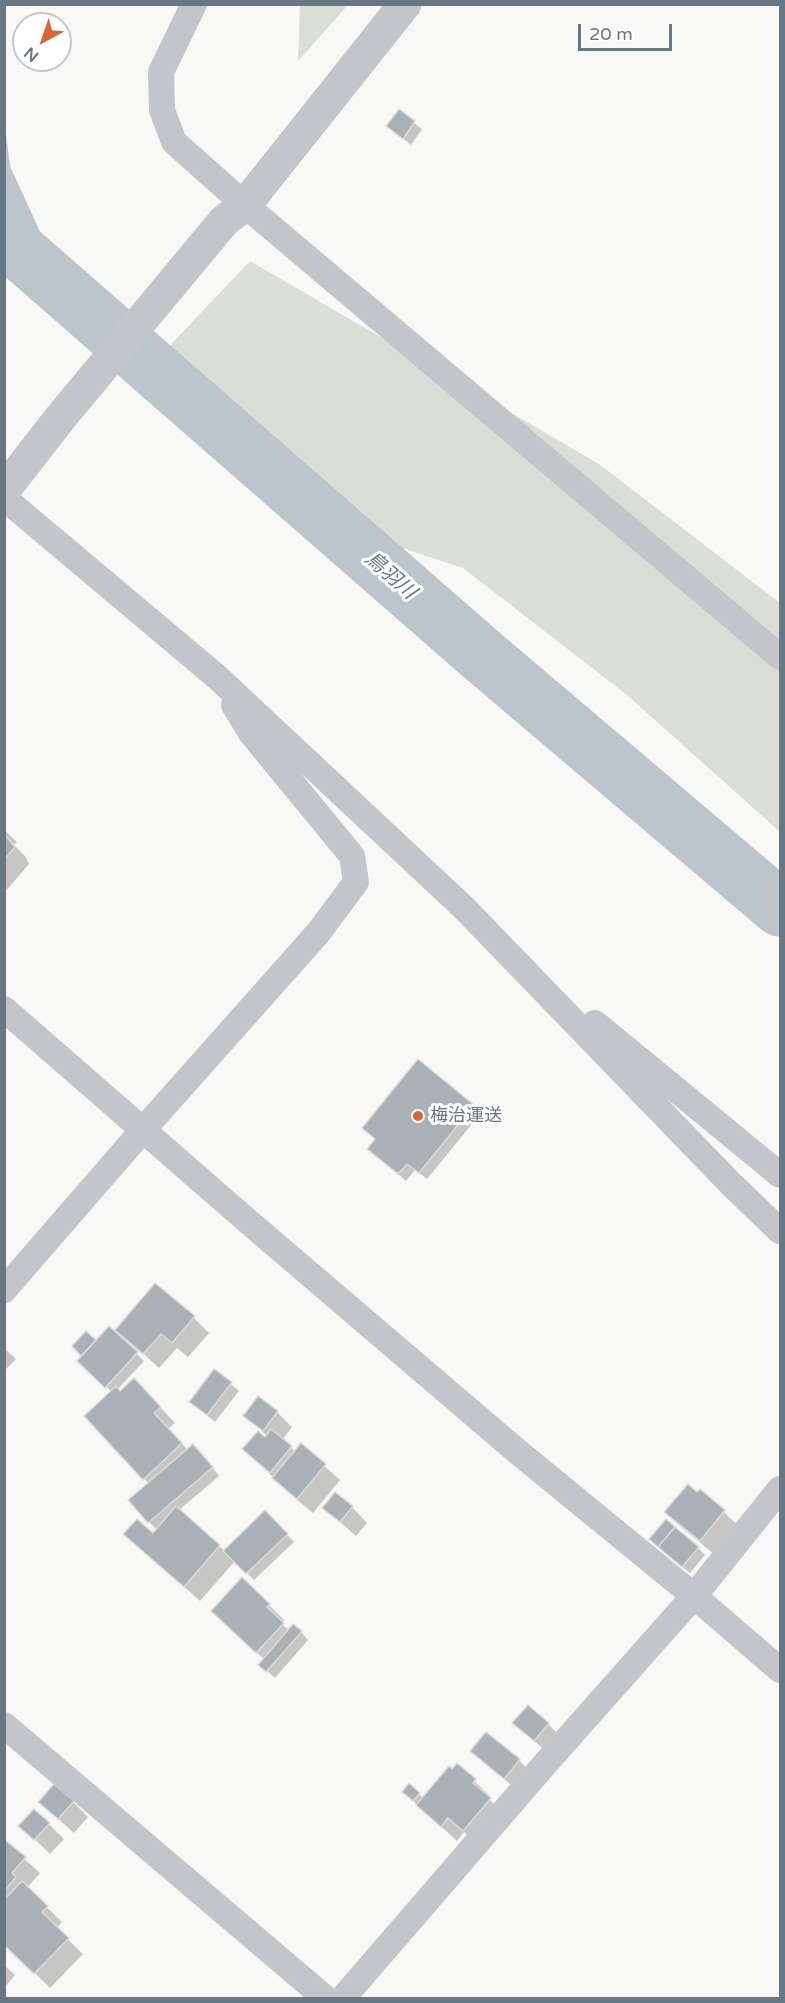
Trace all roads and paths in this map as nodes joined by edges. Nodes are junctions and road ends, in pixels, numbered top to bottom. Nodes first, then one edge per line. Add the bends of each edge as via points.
1 (194, 4) edge
2 (405, 4) edge
3 (234, 213) junction
4 (9, 487) edge
5 (780, 657) edge
6 (217, 677) junction
7 (504, 949) junction
8 (4, 1009) edge
9 (142, 1131) junction
10 (780, 1175) edge
11 (780, 1231) edge
12 (4, 1290) edge
13 (780, 1489) edge
14 (694, 1596) junction
15 (780, 1670) edge
16 (4, 1725) edge
17 (325, 1998) edge
18 (343, 1998) edge

1 - 3 street via 161,72 162,110 174,142
2 - 3 street
3 - 4 street
3 - 5 street
4 - 6 street
6 - 7 street
6 - 9 street via 251,733 352,856 356,882 318,933
7 - 10 street
7 - 11 street
8 - 9 street
9 - 12 street
9 - 14 street via 518,1452
13 - 14 street
14 - 15 street
14 - 18 street
16 - 17 street

